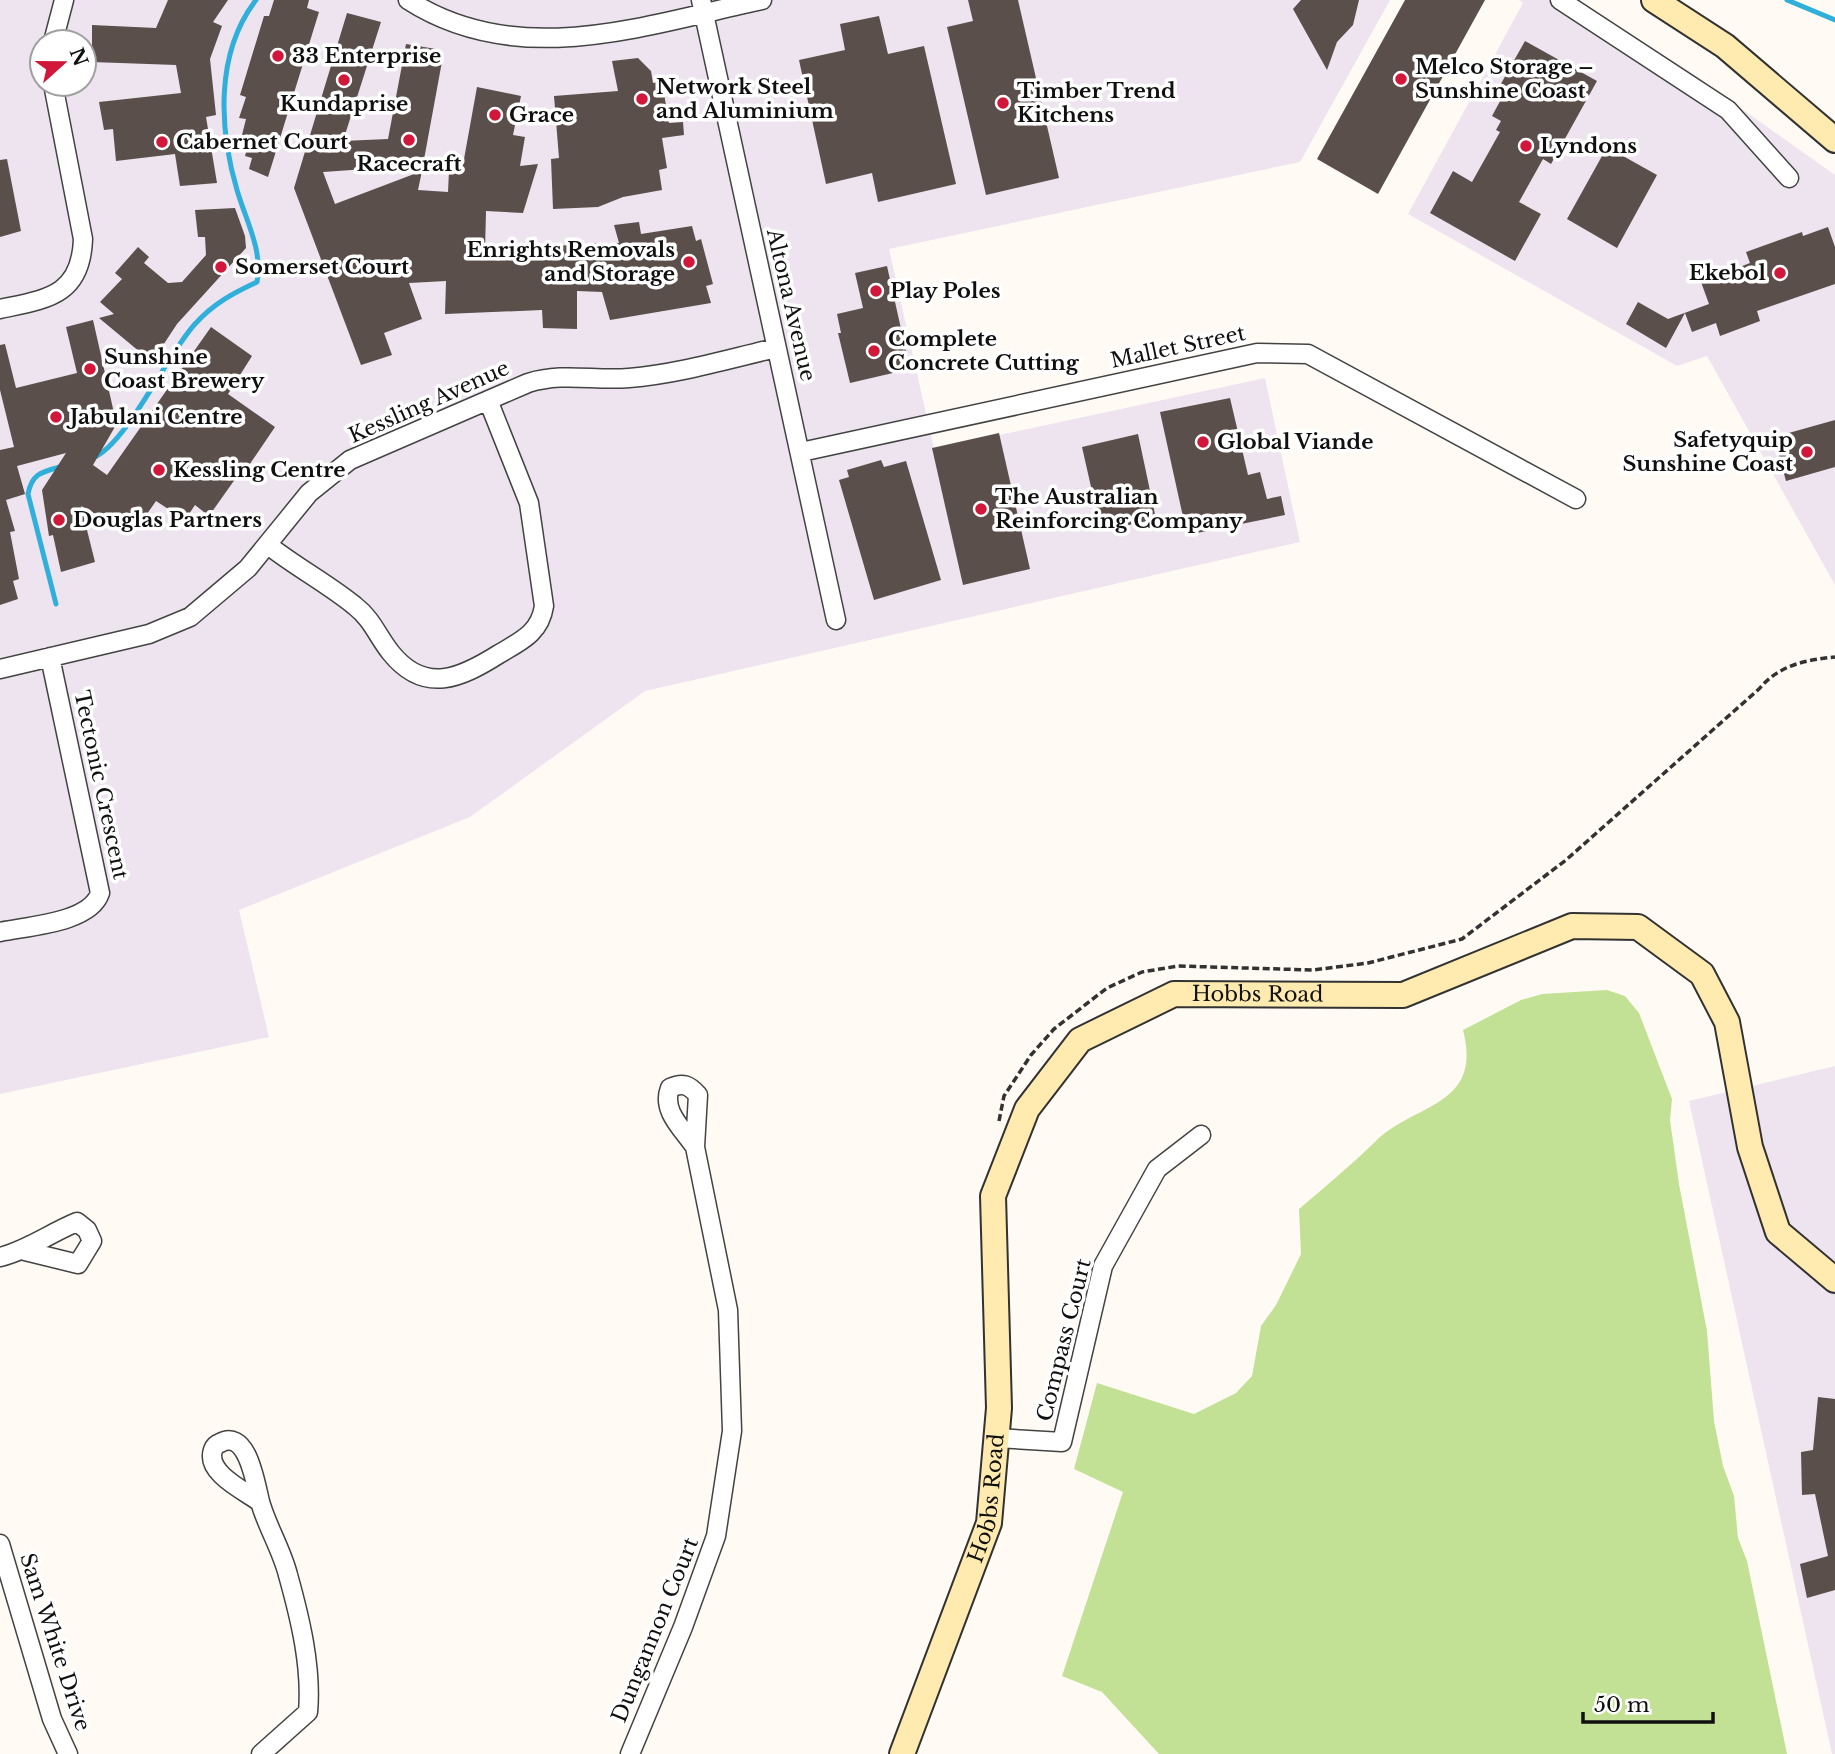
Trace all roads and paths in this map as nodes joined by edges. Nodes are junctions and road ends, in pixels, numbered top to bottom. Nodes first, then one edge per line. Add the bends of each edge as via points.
1 (64, 0) edge
2 (408, 0) edge
3 (762, 0) edge
4 (1560, 0) edge
5 (1654, 0) edge
6 (703, 7) edge
7 (57, 28) edge
8 (56, 98) edge
9 (1835, 140) edge
10 (1789, 178) dead end
11 (0, 309) edge
12 (776, 348) junction
13 (488, 400) junction
14 (801, 452) junction
15 (1576, 499) dead end
16 (268, 545) junction
17 (836, 620) dead end
18 (50, 657) junction
19 (1835, 657) edge
20 (0, 669) edge
21 (0, 932) edge
22 (997, 1128) dead end
23 (1201, 1135) dead end
24 (695, 1147) dead end
25 (25, 1251) dead end
26 (0, 1257) edge
27 (1835, 1280) edge
28 (997, 1438) junction
29 (260, 1502) dead end
30 (0, 1544) edge
31 (8, 1602) edge
32 (68, 1754) edge
33 (261, 1754) edge
34 (630, 1754) edge
35 (902, 1754) edge

1 - 7 street
2 - 6 street via 479,30 546,40 605,34
3 - 6 street
4 - 10 street via 1728,110
5 - 9 street via 1725,46
6 - 12 street, Altona Avenue
8 - 11 street via 83,239 82,256 77,273 54,296
12 - 13 street, Kessling Avenue via 629,378 559,375
12 - 14 street, Altona Avenue
13 - 16 street, Kessling Avenue via 350,460 309,494
13 - 16 street via 532,515 544,606 542,619 529,636 474,670 455,677 424,678 390,652 355,606
14 - 15 street, Mallet Street via 1257,353 1308,354
14 - 17 street, Altona Avenue
16 - 18 street, Kessling Avenue via 227,588 190,617 149,634
18 - 20 street, Kessling Avenue
18 - 21 street, Tectonic Crescent via 100,893 90,910 80,915
19 - 22 path via 1772,673 1566,860 1462,939 1368,963 1313,970 1154,970 1107,988 1054,1029 1031,1055 1004,1096
23 - 28 street, Compass Court via 1157,1170 1102,1266 1062,1442
24 - 34 street, Dungannon Court via 728,1310 732,1431 716,1536
25 - 26 street
27 - 28 street, Hobbs Road via 1778,1232 1750,1147 1727,1022 1702,974 1638,927 1572,926 1403,995 1174,994 1080,1040 1027,1109 993,1196
28 - 35 street, Hobbs Road via 989,1523
29 - 33 street via 288,1573 311,1683 308,1712
30 - 31 street, Sam White Drive
31 - 32 street, Sam White Drive

